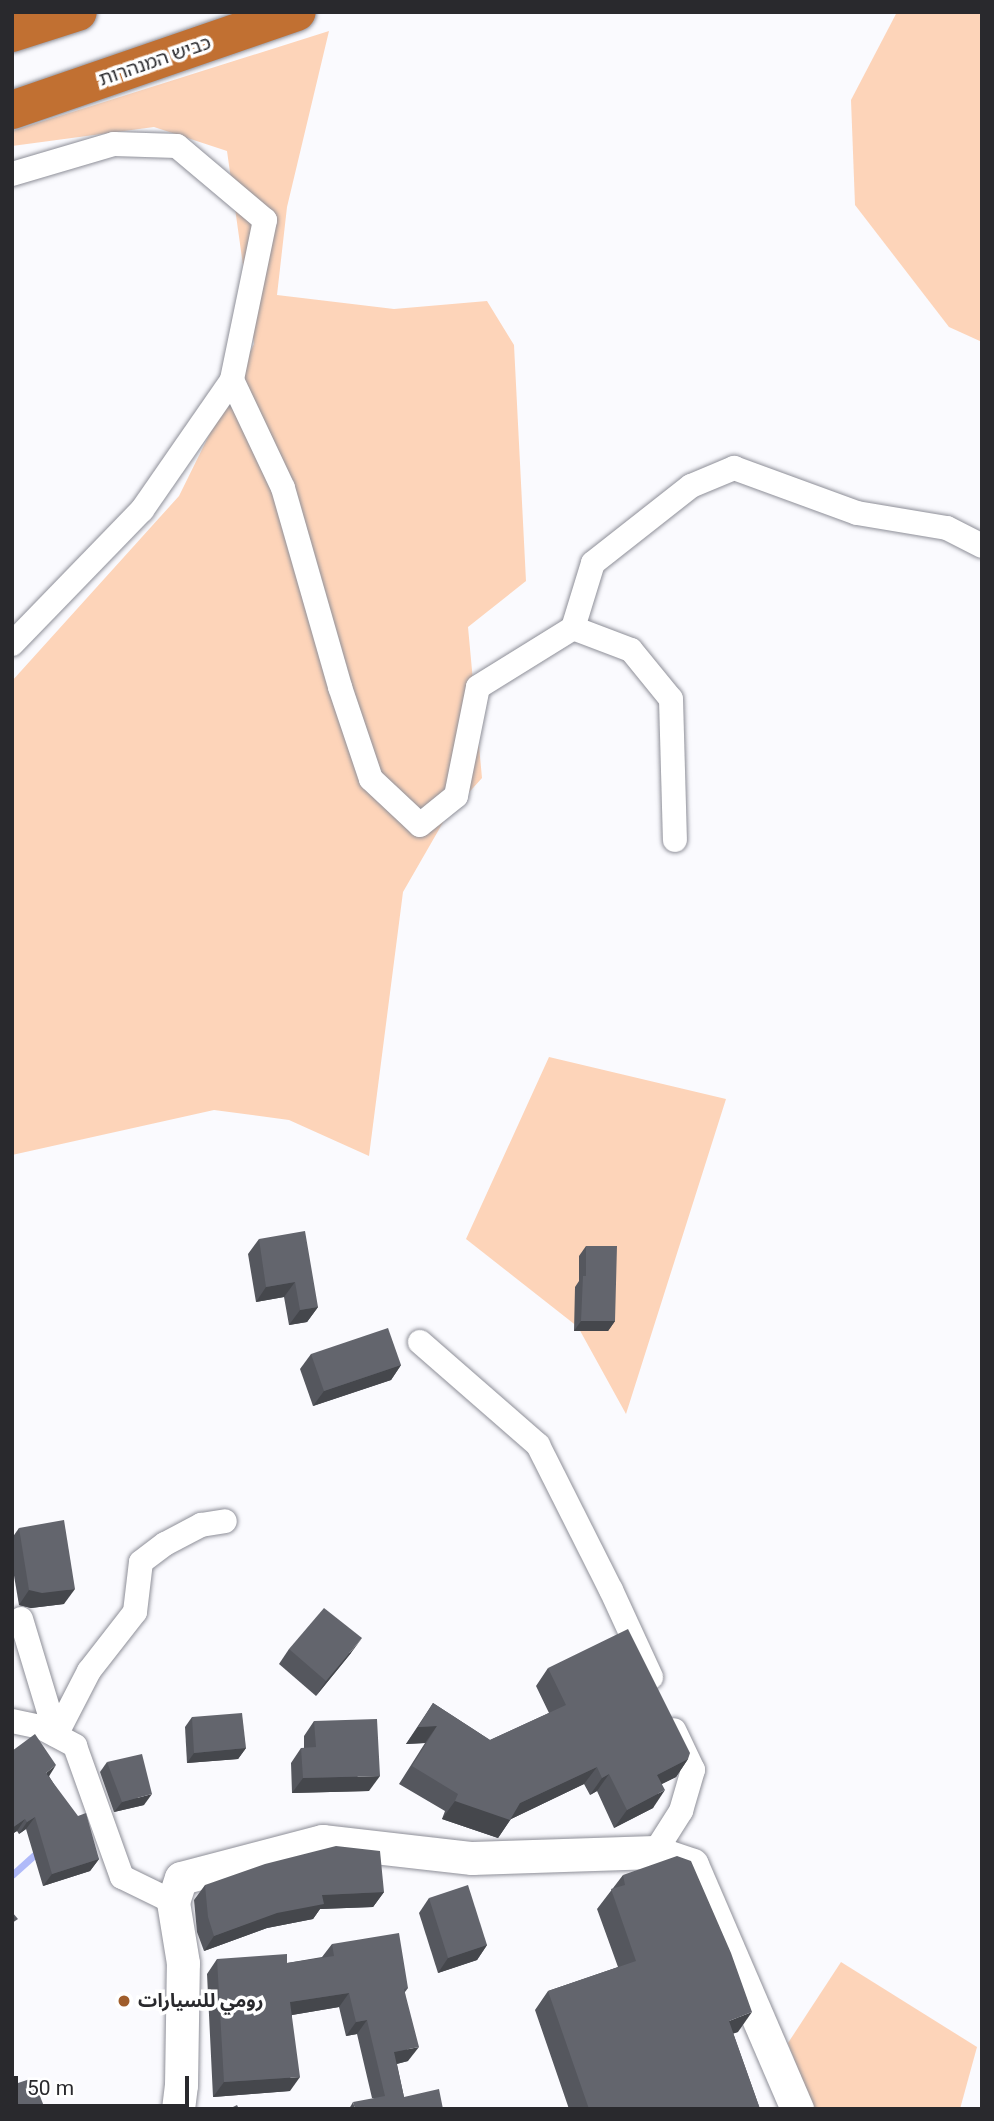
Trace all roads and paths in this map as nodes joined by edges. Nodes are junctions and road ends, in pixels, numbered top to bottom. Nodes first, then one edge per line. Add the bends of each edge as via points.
1 (78, 12) edge
2 (297, 12) edge
3 (12, 33) edge
4 (12, 110) edge
5 (12, 174) edge
6 (232, 380) junction
7 (982, 546) edge
8 (573, 628) junction
9 (12, 644) edge
10 (675, 840) dead end
11 (420, 1342) dead end
12 (225, 1521) dead end
13 (20, 1619) dead end
14 (12, 1721) edge
15 (56, 1735) junction
16 (655, 1852) junction
17 (173, 1902) junction
18 (178, 2109) edge
19 (797, 2109) edge

1 - 3 highway
2 - 4 highway, כביש המנהרות
5 - 6 street via 114,144 177,146 265,220
6 - 8 street via 283,488 371,779 420,825 456,796 478,687
6 - 9 street via 142,510
7 - 8 street via 947,528 857,513 734,468 691,486 593,563
8 - 10 street via 631,650 671,699
11 - 16 street via 538,1445 611,1590 692,1770 681,1811
12 - 15 street via 201,1525 141,1562 135,1612 89,1671
13 - 15 street
14 - 15 street
15 - 17 street via 75,1746 122,1877
16 - 17 street via 472,1858 322,1841 181,1878
16 - 19 street via 692,1865
17 - 18 street via 183,1963

